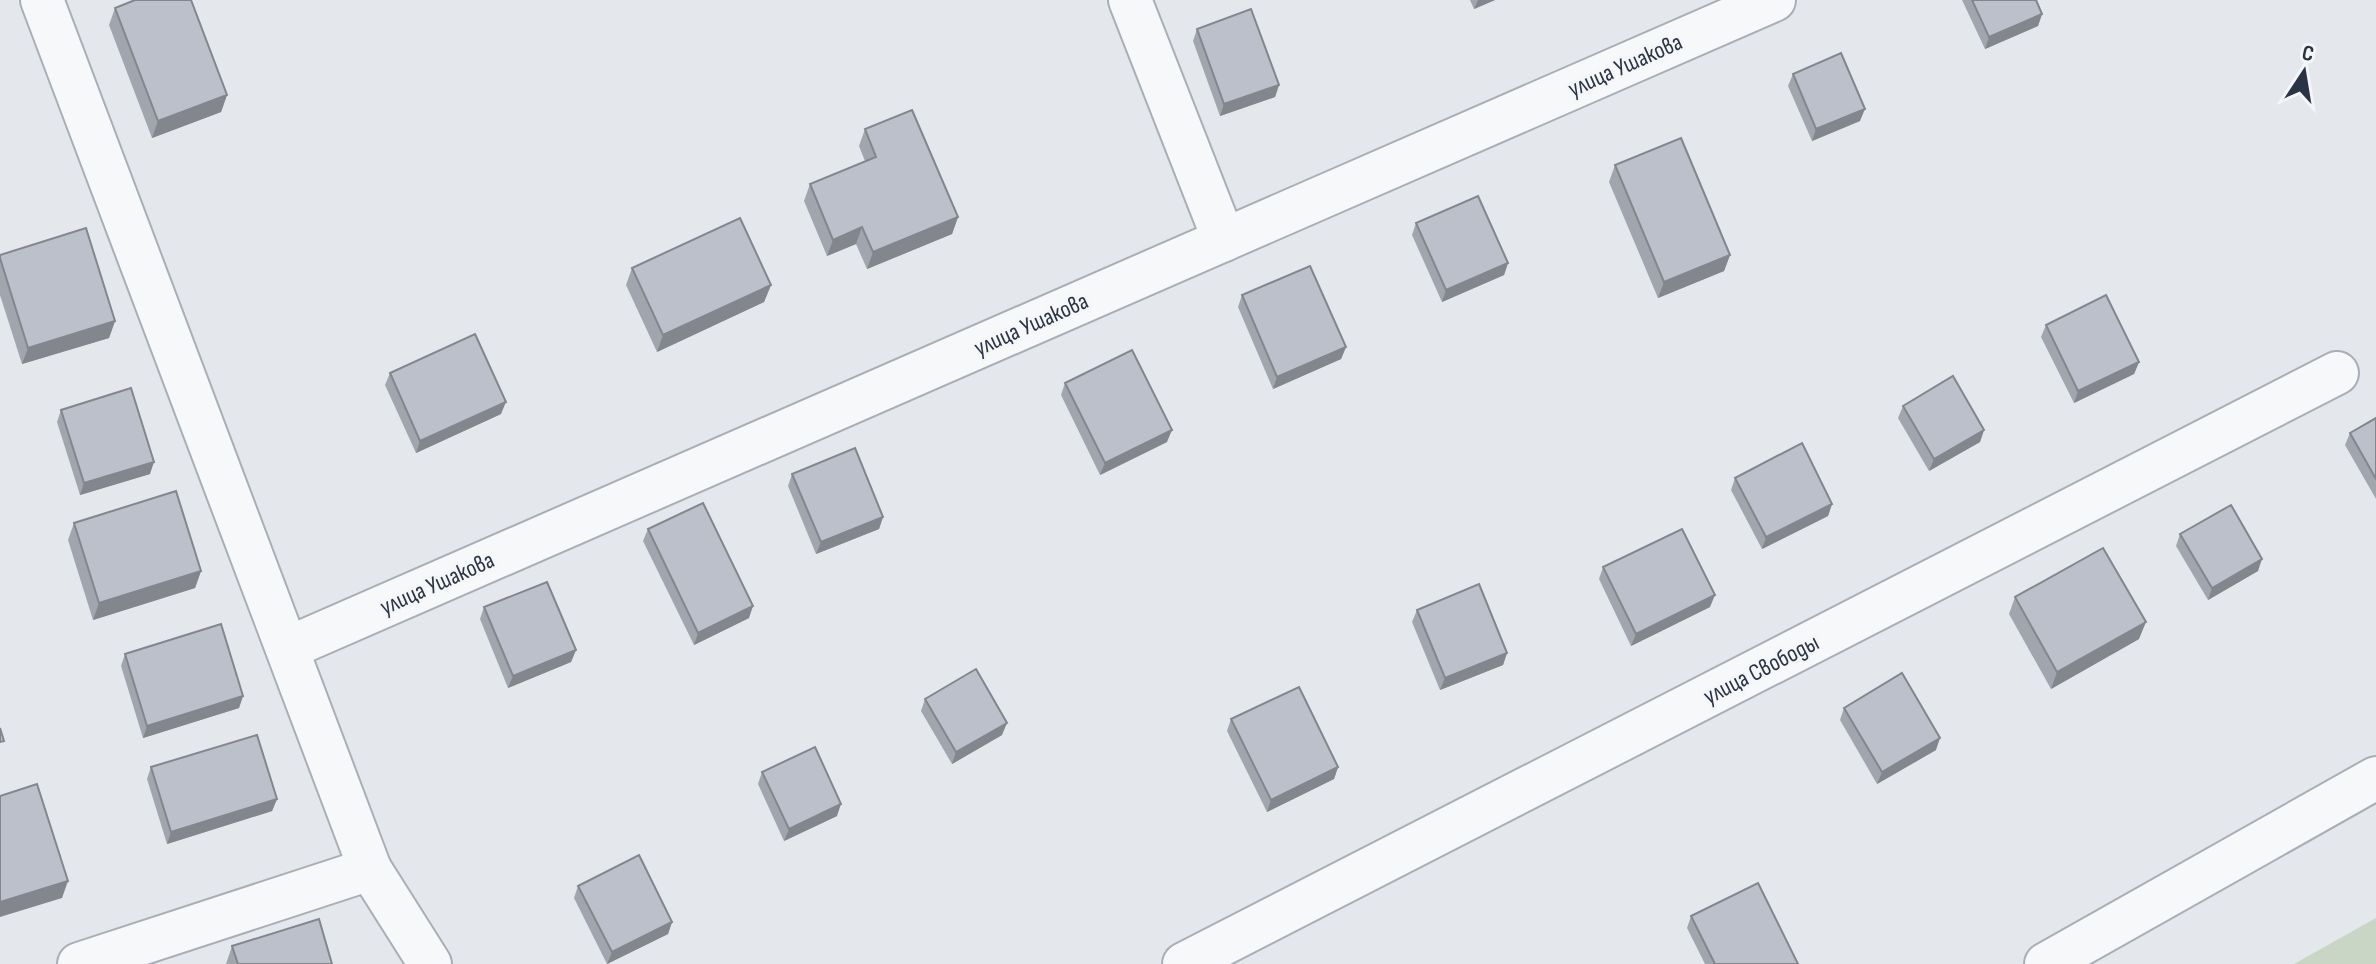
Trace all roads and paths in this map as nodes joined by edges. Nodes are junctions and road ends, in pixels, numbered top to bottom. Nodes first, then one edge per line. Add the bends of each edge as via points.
1 (42, 0) edge
2 (1130, 0) edge
3 (1774, 0) edge
4 (1224, 240) junction
5 (2337, 373) dead end
6 (288, 648) junction
7 (2376, 778) edge
8 (370, 869) junction
9 (79, 964) edge
10 (430, 964) edge
11 (1184, 964) edge
12 (2046, 964) edge

1 - 6 street
2 - 4 street
3 - 4 street, улица Ушакова
4 - 6 street, улица Ушакова
5 - 11 street, улица Свободы
6 - 8 street
7 - 12 street
8 - 9 street
8 - 10 street

